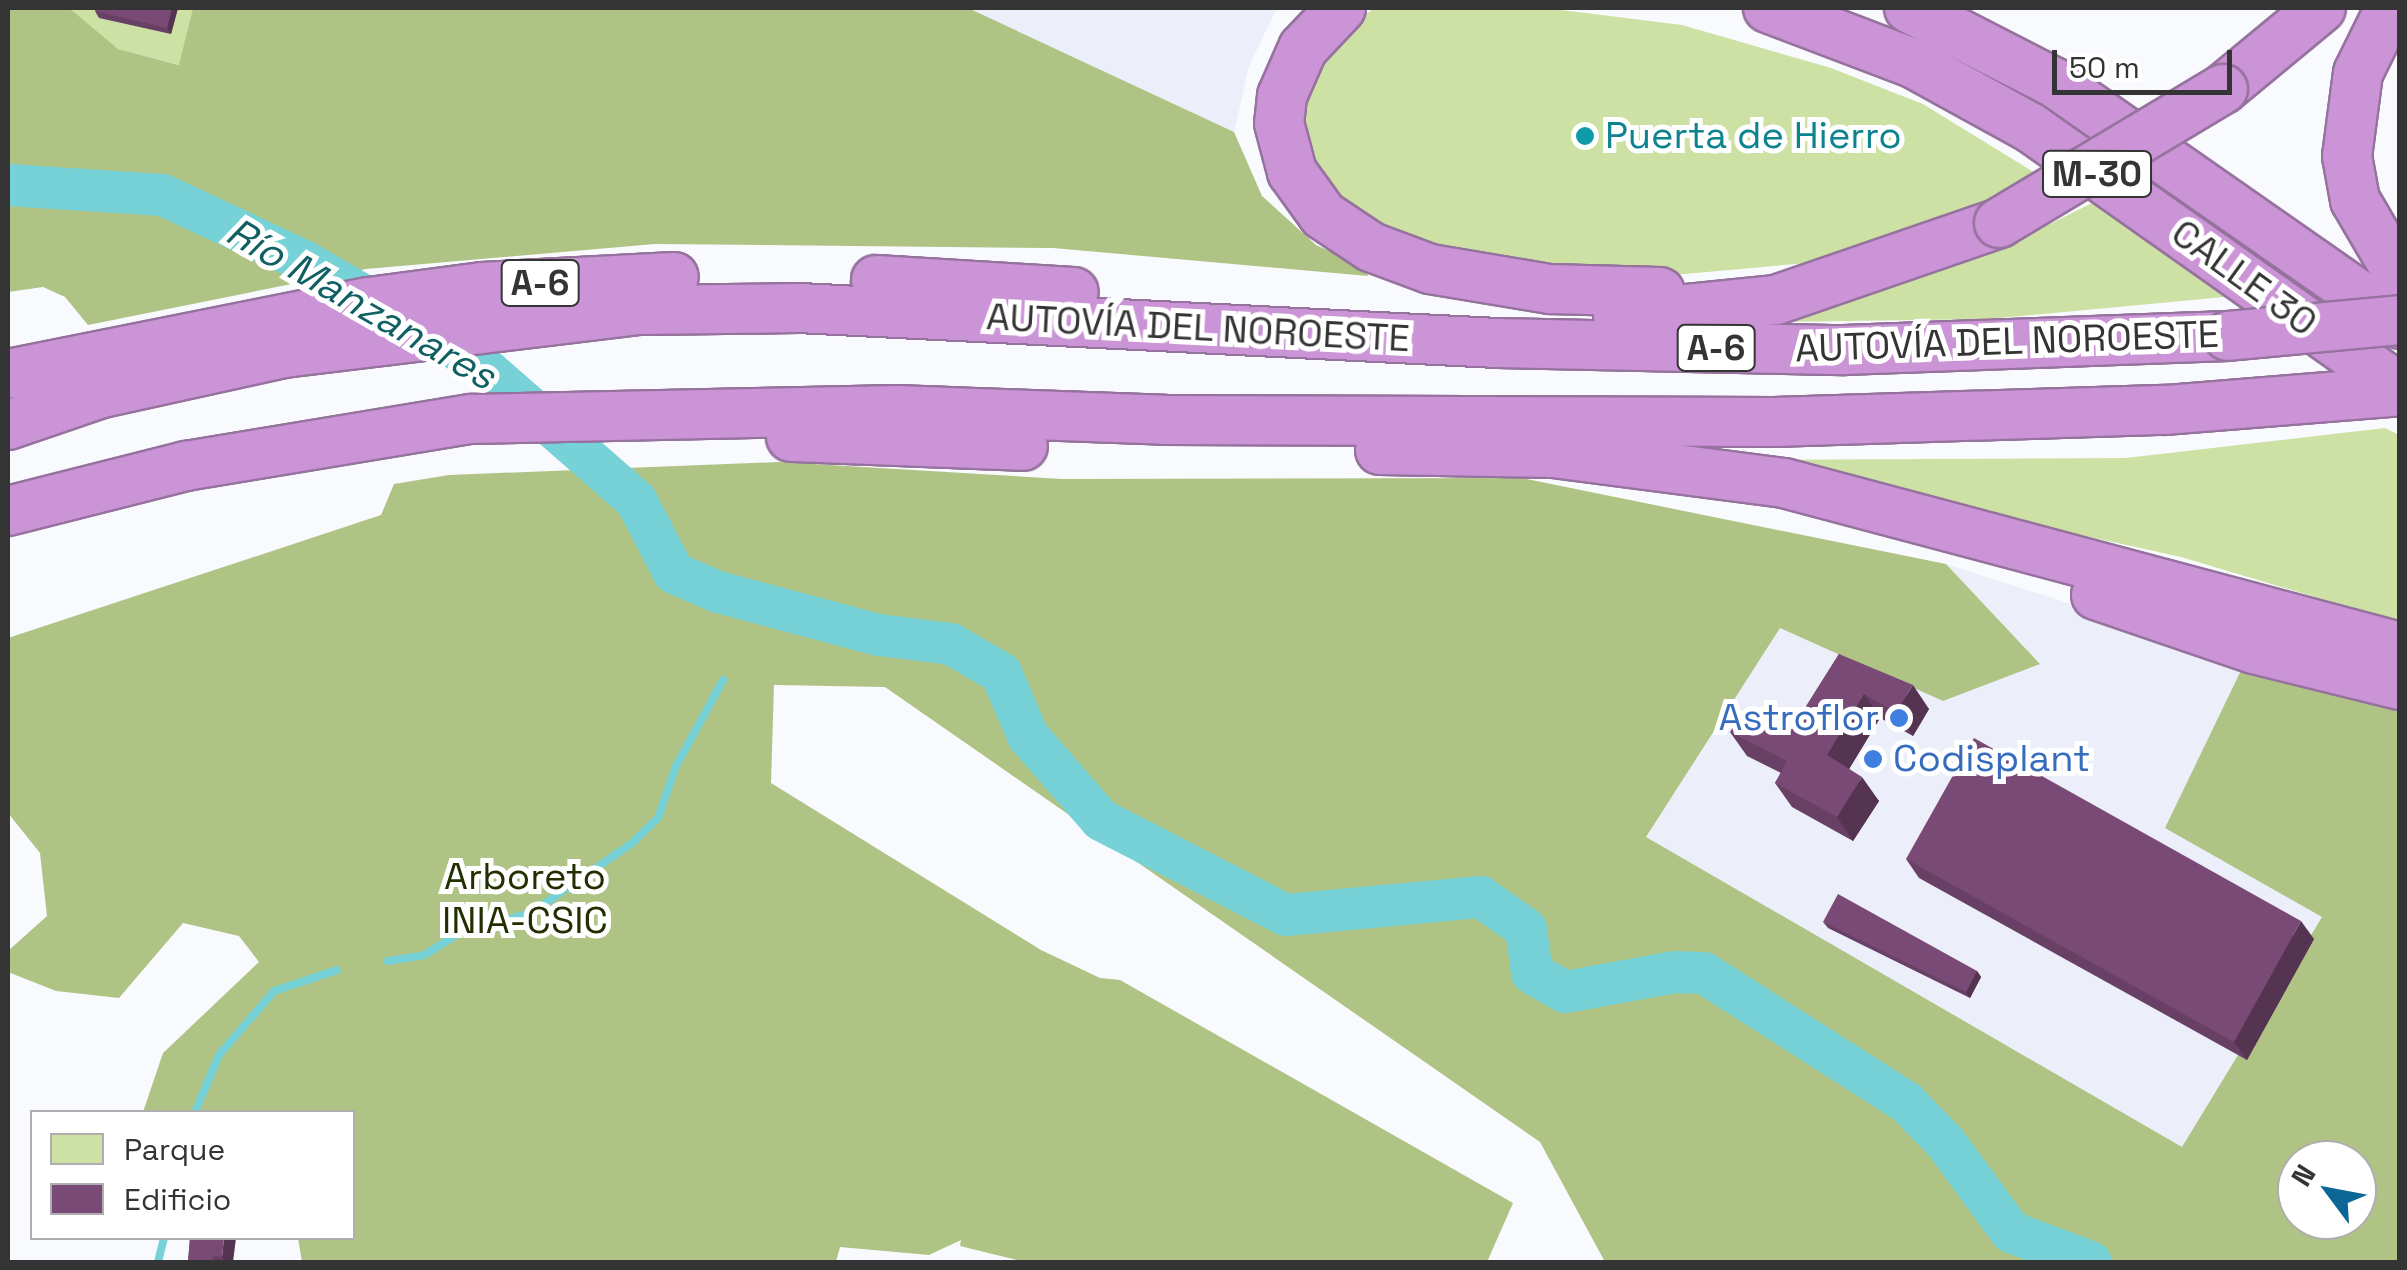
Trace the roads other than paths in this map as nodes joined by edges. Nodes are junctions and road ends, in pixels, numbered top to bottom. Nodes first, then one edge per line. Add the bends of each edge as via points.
1 (1341, 8) edge
2 (1768, 8) edge
3 (1909, 8) edge
4 (2320, 8) edge
5 (2390, 8) edge
6 (2400, 27) edge
7 (2400, 247) edge
8 (1848, 277) junction
9 (2400, 277) edge
10 (2400, 322) edge
11 (1205, 326) junction
12 (281, 335) junction
13 (8, 374) edge
14 (2400, 389) edge
15 (784, 423) junction
16 (8, 426) edge
17 (1450, 452) junction
18 (295, 459) junction
19 (8, 511) edge
20 (8, 542) edge
21 (2148, 578) junction
22 (2400, 626) edge
23 (2400, 646) edge
24 (2400, 684) edge

1 - 8 highway via 1303,48 1282,96 1280,123 1304,196 1370,248 1430,269 1550,289 1684,292
2 - 14 highway, CALLE 30 / M-30 via 1913,63 2031,128
3 - 10 highway, CALLE 30 / M-30 via 2055,83
4 - 8 highway, bridge via 2223,90 1999,223
5 - 9 highway via 2358,73 2348,156 2355,200
6 - 7 highway via 2377,77 2368,163 2375,200
8 - 11 highway via 1776,300 1678,314 1352,310
10 - 11 highway, AUTOVÍA DEL NOROESTE / A-6, bridge via 2228,336 1844,350 1498,343
11 - 12 highway, AUTOVÍA DEL NOROESTE / A-6 via 801,293
12 - 13 highway, A-6
12 - 16 highway, AUTOVÍA DEL NOROESTE / A-6
14 - 15 highway, AUTOVÍA DEL NOROESTE / A-6 via 2299,401 1774,422 1061,416
15 - 17 highway via 880,446
15 - 18 highway, AUTOVÍA DEL NOROESTE / A-6
17 - 21 highway via 1553,453 1784,483
17 - 24 highway via 1652,474 1782,501 1932,540 2254,648
18 - 19 highway, AUTOVÍA DEL NOROESTE / A-6
18 - 20 highway, AUTOVÍA DEL NOROESTE / A-6
21 - 22 highway
21 - 23 highway via 2266,616

